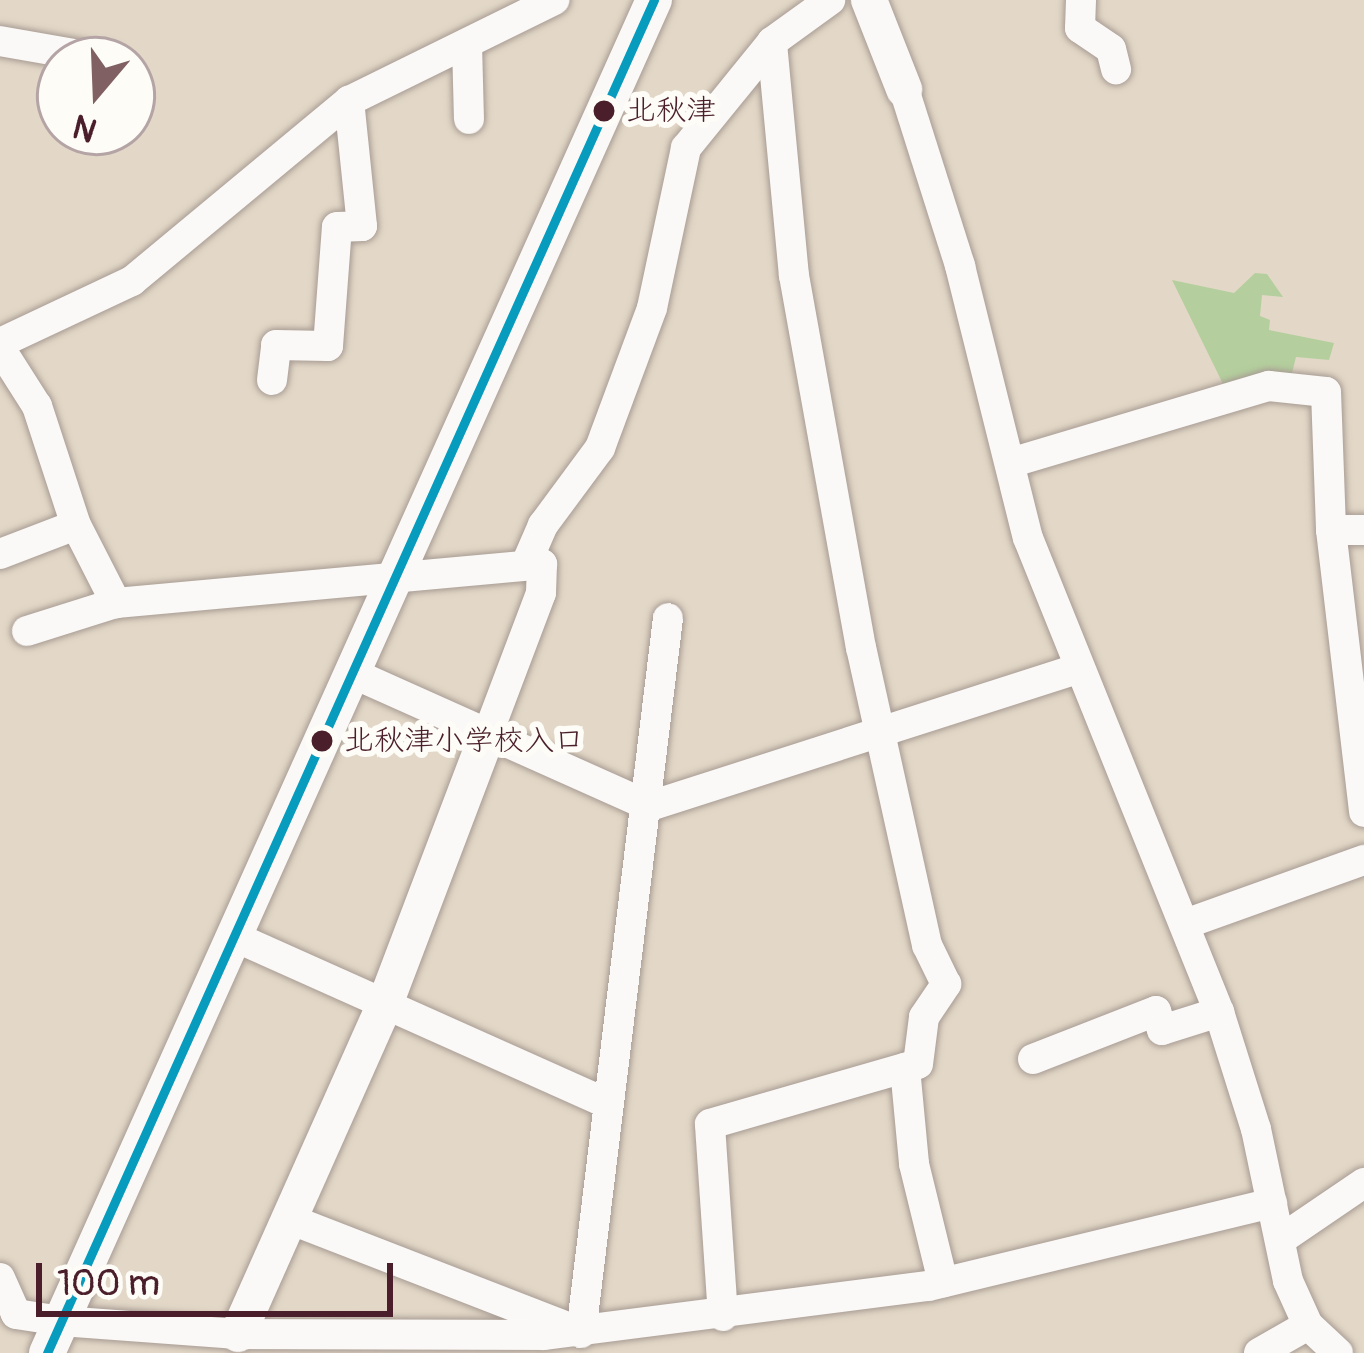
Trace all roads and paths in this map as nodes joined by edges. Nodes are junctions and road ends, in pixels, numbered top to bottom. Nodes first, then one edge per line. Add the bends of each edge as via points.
1 (554, 0) edge
2 (654, 0) edge
3 (830, 0) edge
4 (869, 0) edge
5 (1081, 0) edge
6 (0, 41) edge
7 (772, 42) junction
8 (467, 44) junction
9 (36, 47) edge
10 (1116, 69) dead end
11 (904, 89) joint
12 (349, 101) junction
13 (469, 119) dead end
14 (0, 345) edge
15 (272, 380) dead end
16 (1010, 463) junction
17 (76, 526) junction
18 (1331, 530) junction
19 (1364, 530) edge
20 (0, 554) edge
21 (526, 564) junction
22 (396, 572) junction
23 (116, 603) junction
24 (668, 618) dead end
25 (27, 631) dead end
26 (1076, 669) junction
27 (352, 673) junction
28 (488, 733) junction
29 (881, 734) junction
30 (650, 806) junction
31 (1364, 812) edge
32 (1364, 860) edge
33 (1185, 924) junction
34 (235, 937) junction
35 (385, 1004) junction
36 (1219, 1012) junction
37 (1033, 1059) dead end
38 (905, 1068) junction
39 (608, 1104) junction
40 (1364, 1183) edge
41 (1272, 1203) junction
42 (289, 1220) junction
43 (1280, 1240) junction
44 (0, 1278) edge
45 (943, 1282) junction
46 (8, 1311) edge
47 (723, 1316) junction
48 (1307, 1325) junction
49 (581, 1333) junction
50 (54, 1337) edge
51 (234, 1344) edge
52 (543, 1344) edge
53 (1258, 1353) edge
54 (1338, 1353) edge

1 - 8 street
2 - 22 street
3 - 7 street
4 - 11 street
5 - 10 street via 1080,28 1111,49
6 - 9 street
7 - 21 street via 686,148 652,308 600,448 543,524
7 - 29 street via 794,276
8 - 12 street
8 - 13 street
11 - 16 street
12 - 14 street via 132,281
12 - 15 street via 362,226 337,227 328,346 276,345
14 - 17 street via 38,406
16 - 18 street via 1269,386 1326,392
16 - 26 street
17 - 20 street
17 - 23 street
18 - 19 street
18 - 31 street
21 - 22 street
21 - 28 street via 542,564 541,593
22 - 23 street
22 - 27 street
23 - 25 street
24 - 30 street
26 - 29 street
26 - 33 street
27 - 28 street
27 - 34 street
28 - 30 street
28 - 35 street
29 - 30 street
29 - 38 street via 927,945 946,984 924,1017 918,1064
30 - 39 street
32 - 33 street
33 - 36 street
34 - 35 street
34 - 50 street
35 - 39 street
35 - 42 street
36 - 37 street via 1162,1030 1156,1011
36 - 41 street
38 - 45 street via 914,1164
38 - 47 street via 710,1124
39 - 49 street
40 - 43 street
41 - 43 street
41 - 45 street
42 - 49 street
42 - 51 street
43 - 48 street
44 - 46 street
45 - 47 street
46 - 50 street
47 - 49 street
48 - 53 street
48 - 54 street
49 - 52 street
50 - 51 street
51 - 52 street

